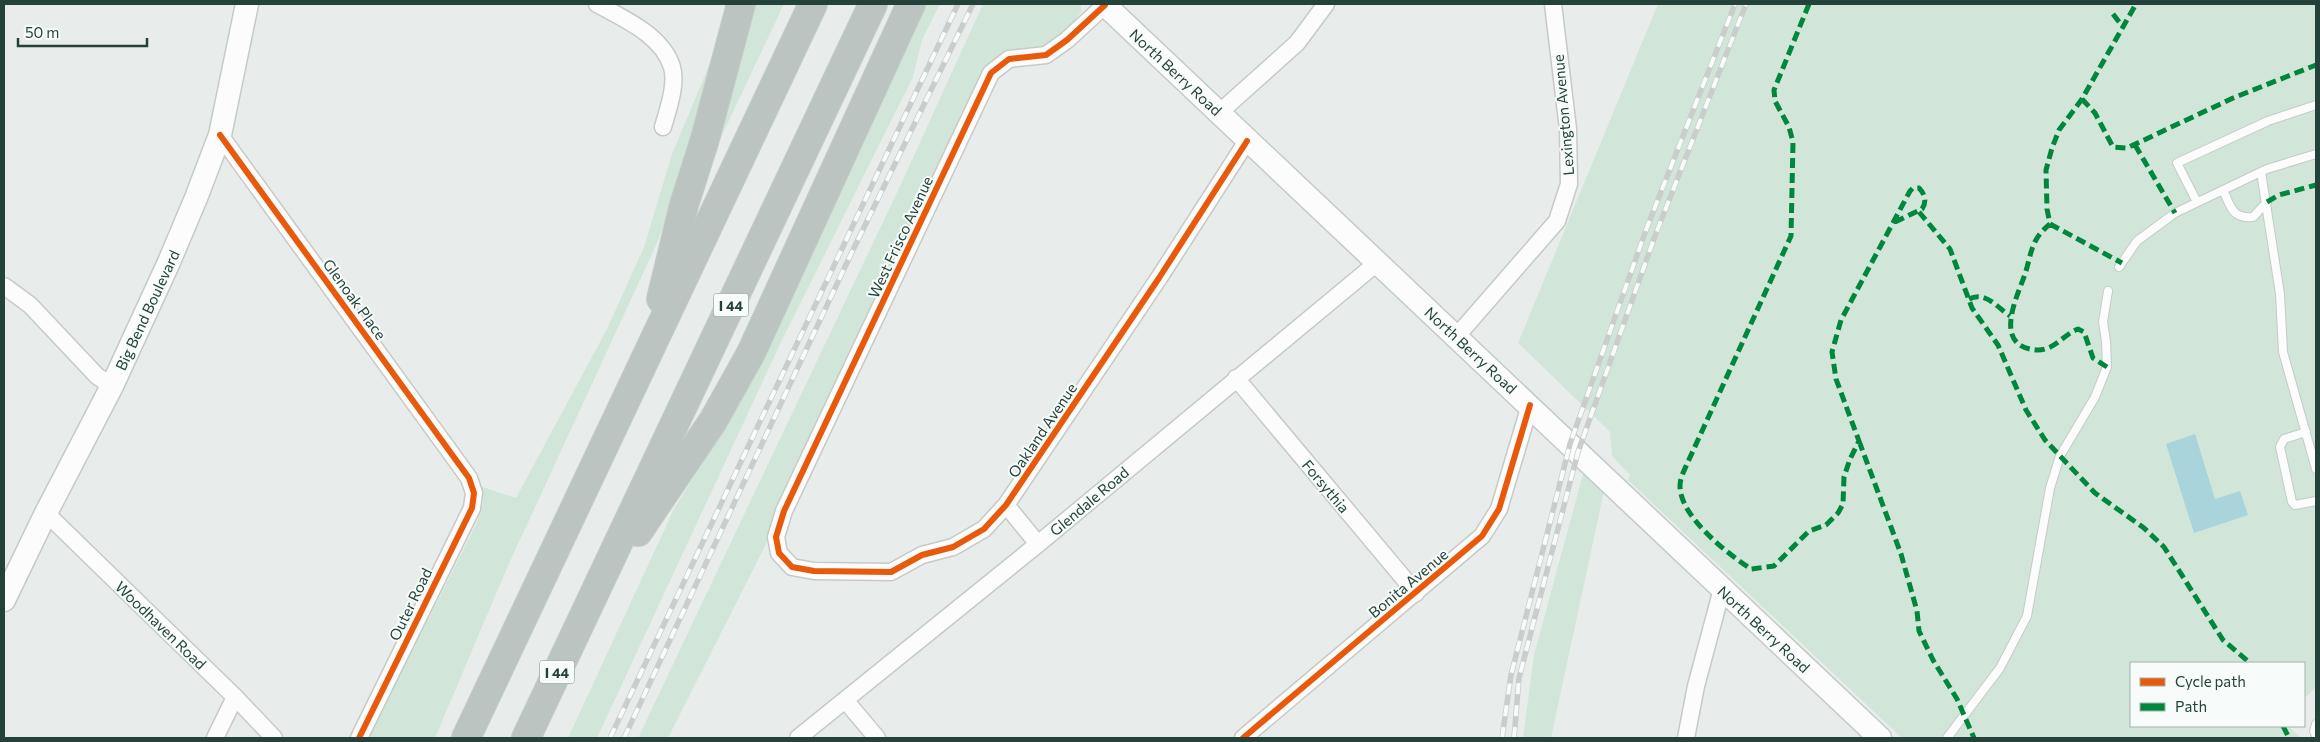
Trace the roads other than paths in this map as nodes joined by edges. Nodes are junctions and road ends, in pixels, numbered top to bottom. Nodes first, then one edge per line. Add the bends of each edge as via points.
1 (246, 4) edge
2 (597, 4) edge
3 (741, 4) edge
4 (813, 4) edge
5 (873, 4) edge
6 (911, 4) edge
7 (1104, 4) edge
8 (1326, 4) edge
9 (1552, 4) edge
10 (2316, 105) edge
11 (1220, 112) junction
12 (663, 127) dead end
13 (220, 135) junction
14 (1247, 141) junction
15 (2316, 154) edge
16 (2261, 172) junction
17 (2223, 190) junction
18 (2196, 202) junction
19 (2267, 202) junction
20 (1378, 262) junction
21 (2119, 267) dead end
22 (4, 286) edge
23 (2108, 291) dead end
24 (1456, 337) junction
25 (648, 355) junction
26 (1236, 378) junction
27 (112, 386) junction
28 (1530, 405) junction
29 (2306, 432) junction
30 (2316, 469) edge
31 (469, 478) joint
32 (2316, 501) edge
33 (1006, 506) junction
34 (46, 513) junction
35 (776, 537) joint
36 (1038, 544) junction
37 (1722, 589) junction
38 (1416, 593) junction
39 (4, 600) edge
40 (589, 605) junction
41 (235, 697) junction
42 (845, 700) junction
43 (2316, 724) edge
44 (2316, 736) edge
45 (215, 738) edge
46 (274, 738) edge
47 (358, 738) edge
48 (466, 738) edge
49 (526, 738) edge
50 (798, 738) edge
51 (877, 738) edge
52 (1243, 738) edge
53 (1686, 738) edge
54 (1880, 738) edge
55 (1947, 738) edge

1 - 13 main road, Big Bend Boulevard
2 - 12 street via 648,34 665,53 672,68 672,97
3 - 25 highway via 684,205
4 - 25 highway
5 - 40 highway, I 44
6 - 40 highway via 751,353 713,421
7 - 11 main road, North Berry Road
7 - 35 street, West Frisco Avenue via 1067,40 1046,55 1009,59 992,73 784,512
8 - 11 street via 1297,43
9 - 24 street, Lexington Avenue via 1568,129 1569,184 1557,221
10 - 18 lane via 2268,122 2177,163
11 - 14 main road, North Berry Road
13 - 27 main road, Big Bend Boulevard via 169,262
13 - 31 street, Glenoak Place
14 - 20 main road, North Berry Road
14 - 33 street, Oakland Avenue
15 - 16 lane
16 - 17 lane
16 - 19 lane
17 - 18 lane
17 - 19 lane via 2234,214 2243,218 2253,217
18 - 21 lane via 2149,230 2127,253
19 - 29 lane via 2280,294 2283,352
20 - 24 main road, North Berry Road
20 - 26 street, Glendale Road
22 - 27 street via 30,305 97,376
23 - 55 lane via 2102,322 2107,367 2094,397 2060,456 2050,488 2027,616 2000,668
24 - 28 main road, North Berry Road
25 - 48 highway
26 - 36 street, Glendale Road
26 - 38 street, Forsythia
27 - 34 main road, Big Bend Boulevard
28 - 37 main road, North Berry Road
28 - 38 street, Bonita Avenue via 1492,521 1470,548
29 - 30 lane
29 - 32 lane via 2284,439 2280,447 2292,502 2300,505
31 - 47 street, Outer Road via 474,493 472,508
33 - 35 street, Oakland Avenue via 984,529 952,547 922,555 892,572 814,571 792,567 779,553
33 - 36 street
34 - 39 main road, Big Bend Boulevard
34 - 41 street, Woodhaven Road
36 - 42 street, Glendale Road
37 - 53 street
37 - 54 main road, North Berry Road
38 - 52 street, Bonita Avenue
40 - 49 highway, I 44
41 - 45 street
41 - 46 street, Woodhaven Road
42 - 50 street, Glendale Road
42 - 51 street
43 - 44 lane

